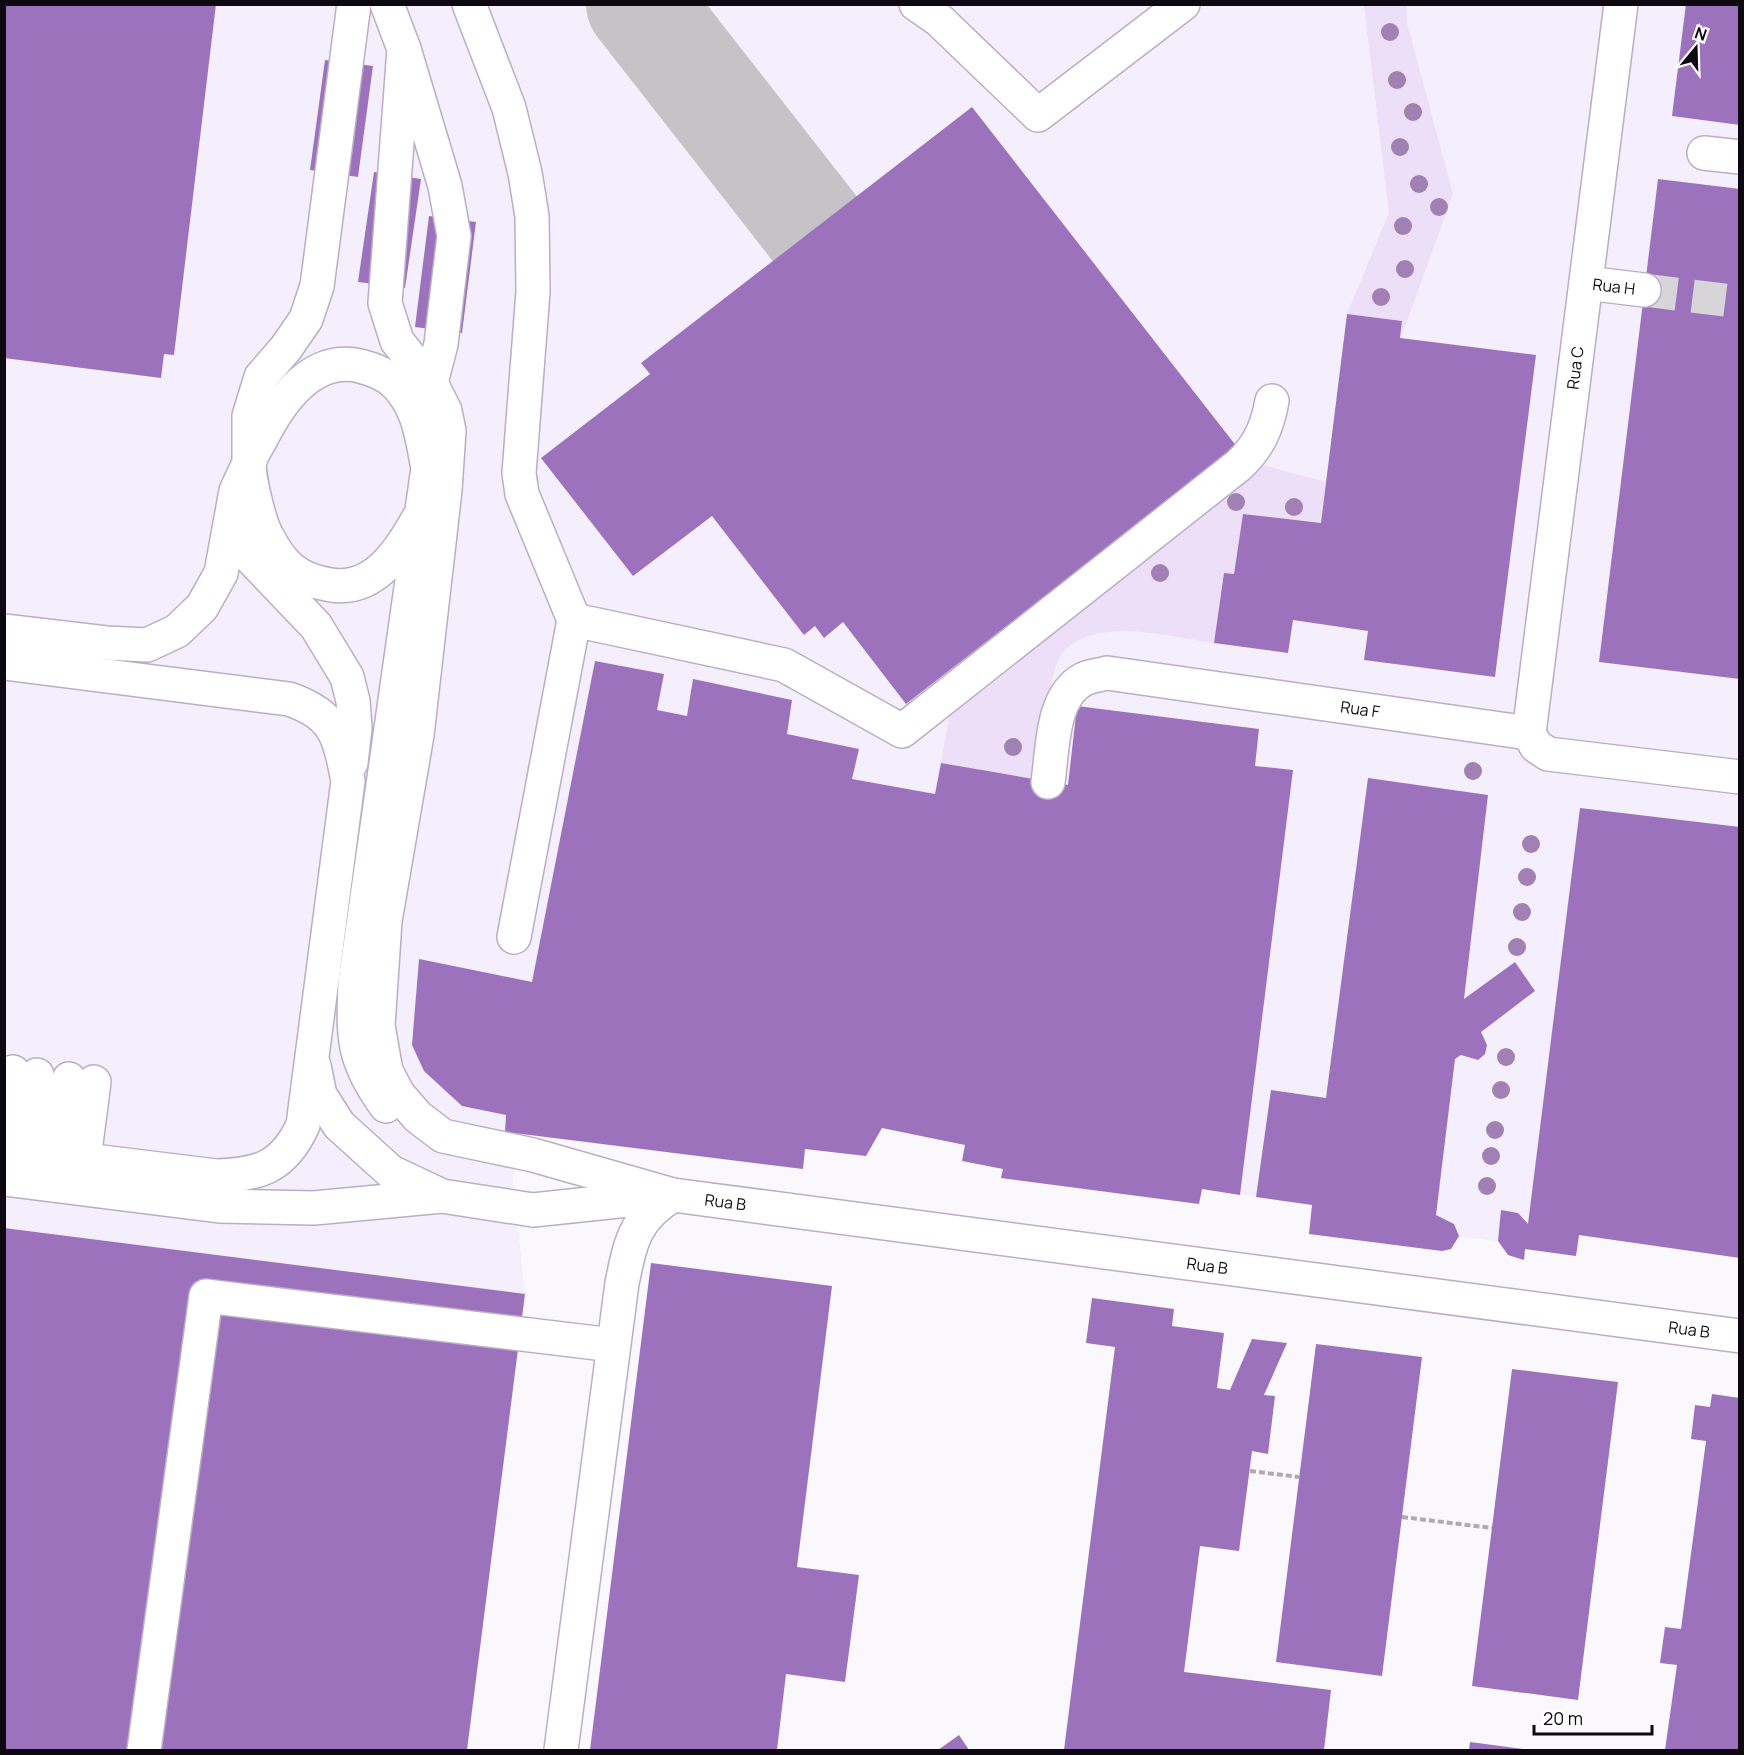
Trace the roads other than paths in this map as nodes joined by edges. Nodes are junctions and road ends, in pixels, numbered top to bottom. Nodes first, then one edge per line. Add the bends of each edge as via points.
1 (354, 4) edge
2 (387, 4) edge
3 (469, 4) edge
4 (916, 4) edge
5 (1183, 4) edge
6 (1621, 4) edge
7 (404, 48) junction
8 (1704, 153) dead end
9 (1740, 158) edge
10 (1586, 283) junction
11 (1644, 290) tunnel mouth
12 (432, 385) junction
13 (1272, 402) dead end
14 (418, 419) junction
15 (243, 477) junction
16 (421, 514) junction
17 (574, 620) junction
18 (4, 631) edge
19 (4, 663) edge
20 (1529, 733) junction
21 (1740, 777) edge
22 (348, 781) junction
23 (1048, 782) dead end
24 (514, 937) dead end
25 (313, 1058) junction
26 (25, 1074) dead end
27 (81, 1081) dead end
28 (443, 1136) junction
29 (12, 1146) edge
30 (72, 1158) junction
31 (4, 1179) edge
32 (673, 1195) junction
33 (442, 1196) junction
34 (1740, 1336) edge
35 (613, 1346) junction
36 (144, 1750) edge
37 (561, 1750) edge

1 - 15 street via 317,286 306,319 261,377 249,416
2 - 7 street
3 - 17 street via 509,108 532,216 533,292 519,473 522,494
4 - 5 street via 939,20 1038,115
6 - 10 street, Rua C
7 - 12 street via 445,186 454,236
7 - 12 street via 385,303 397,341
8 - 9 street
10 - 11 street, Rua H
10 - 20 street, Rua C
12 - 14 street
12 - 28 street via 445,411 449,431 446,490 417,735 385,921 378,1026 386,1071 398,1094 418,1117
13 - 17 street via 1266,431 1255,450 1239,465 902,731 784,665
14 - 15 street via 396,384 372,369 348,363 321,369 301,382 281,404
14 - 16 street via 428,468
15 - 16 street via 277,557 303,579 334,586 364,581 397,555
15 - 18 street via 220,573 202,607 177,631 147,645
15 - 22 street via 240,532 251,558 316,626 347,677 355,728
16 - 28 street via 355,982 354,1022 358,1060 387,1107 406,1124
17 - 24 street
19 - 22 street via 289,699 323,715 333,727
20 - 21 street via 1536,746 1548,754
20 - 23 street, Rua F via 1107,673 1084,679 1064,696
22 - 25 street
25 - 30 street via 303,1125 296,1140 278,1161 248,1175 216,1176
25 - 33 street via 320,1095 339,1125 391,1172
26 - 29 street
27 - 30 street
28 - 32 street via 533,1155
29 - 30 street
31 - 33 street via 219,1206 314,1208
32 - 33 street via 533,1210
32 - 34 street, Rua B
32 - 35 street via 652,1208 629,1248
35 - 36 street via 206,1296
35 - 37 street

